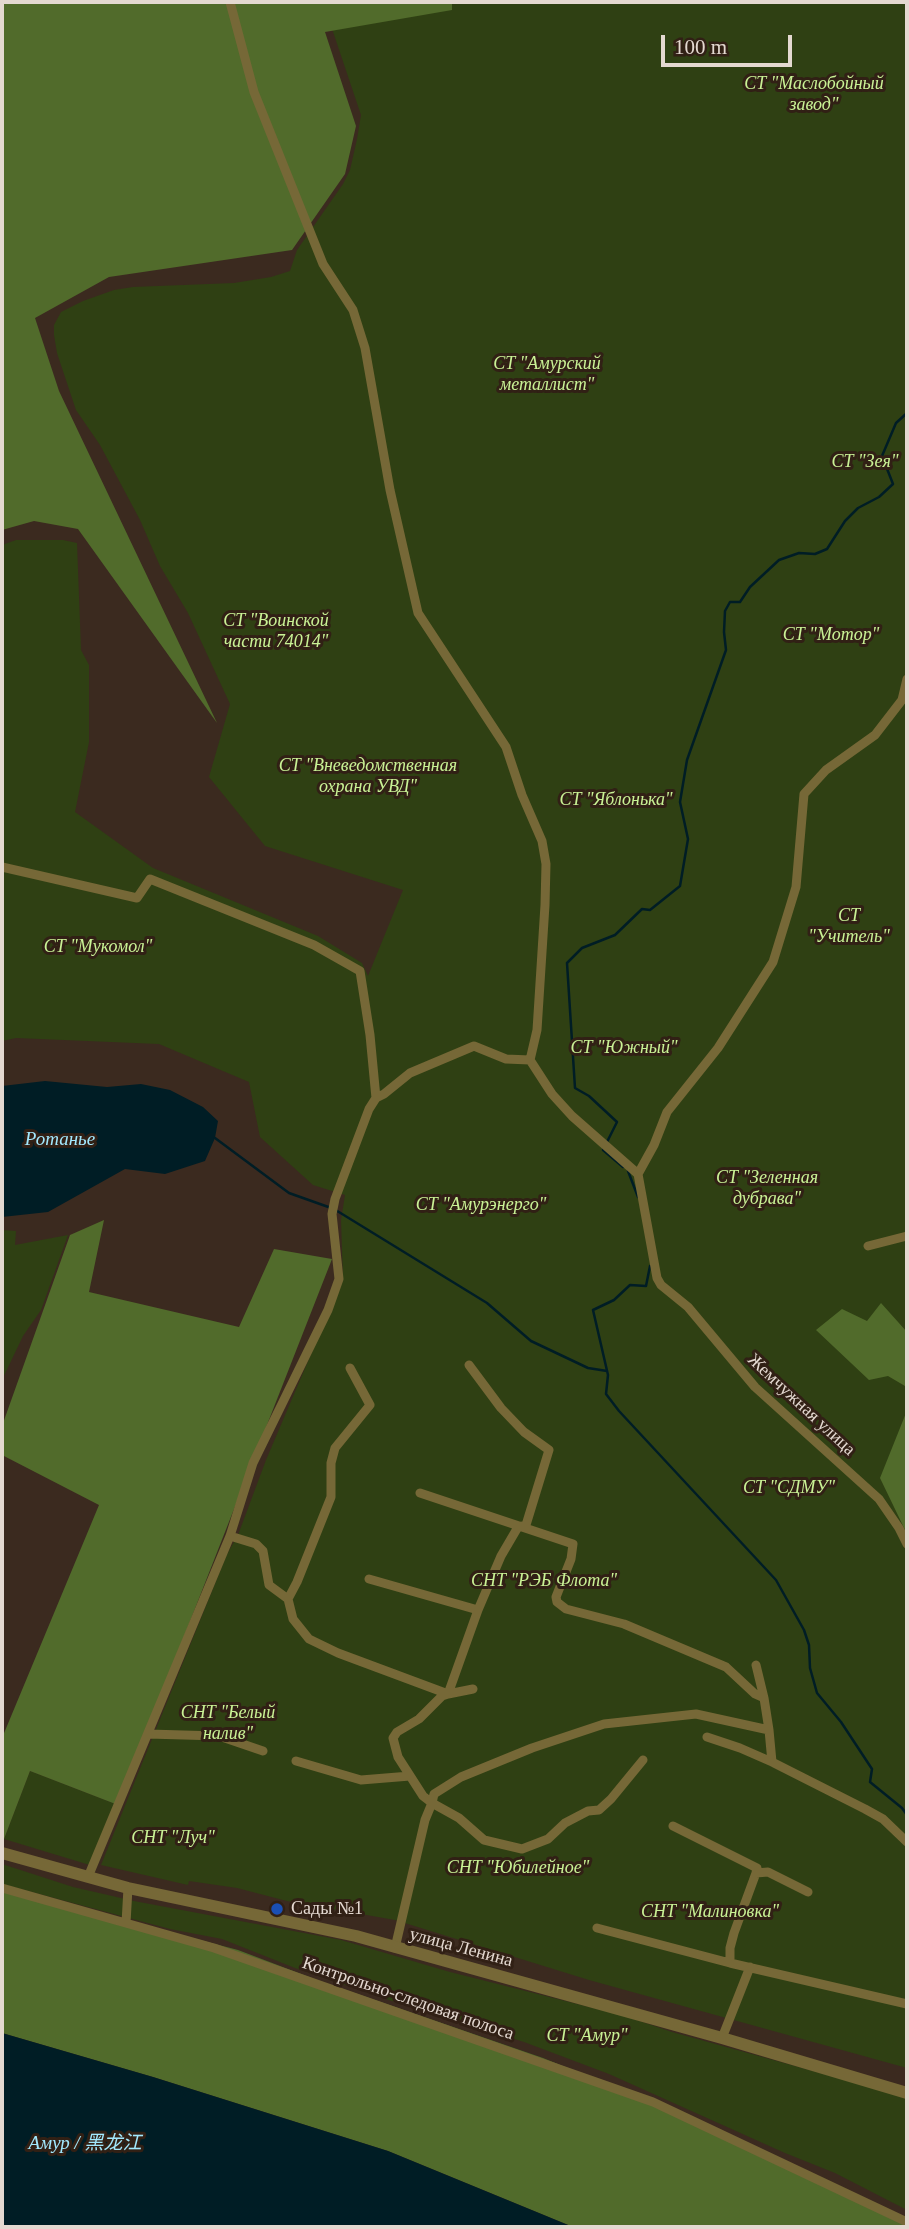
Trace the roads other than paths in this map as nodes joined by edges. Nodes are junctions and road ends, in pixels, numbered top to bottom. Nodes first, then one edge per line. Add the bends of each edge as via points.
1 (230, 2) edge
2 (907, 679) edge
3 (2, 866) edge
4 (530, 1060) junction
5 (376, 1098) junction
6 (638, 1174) junction
7 (907, 1236) edge
8 (868, 1246) dead end
9 (470, 1365) dead end
10 (350, 1368) dead end
11 (421, 1493) dead end
12 (518, 1527) junction
13 (230, 1536) junction
14 (907, 1544) edge
15 (369, 1579) dead end
16 (288, 1599) junction
17 (478, 1611) junction
18 (756, 1665) dead end
19 (473, 1689) dead end
20 (448, 1694) junction
21 (764, 1698) junction
22 (769, 1730) junction
23 (148, 1734) junction
24 (707, 1737) dead end
25 (263, 1751) dead end
26 (643, 1760) dead end
27 (296, 1762) dead end
28 (772, 1762) junction
29 (410, 1776) junction
30 (432, 1803) junction
31 (673, 1826) dead end
32 (907, 1842) edge
33 (2, 1853) edge
34 (756, 1873) junction
35 (88, 1877) junction
36 (2, 1888) edge
37 (128, 1888) junction
38 (808, 1892) dead end
39 (126, 1923) junction
40 (597, 1927) dead end
41 (395, 1948) junction
42 (730, 1963) junction
43 (750, 1967) junction
44 (907, 2004) edge
45 (723, 2038) junction
46 (907, 2093) edge
47 (907, 2222) edge

1 - 4 street via 254,92 323,264 353,310 366,348 390,490 418,613 506,747 542,841 545,905 537,1030
2 - 6 street via 902,700 875,735 827,770 804,794 796,887 773,962 718,1048 667,1112
3 - 5 street via 137,898 150,879 314,945 360,971
4 - 5 street via 506,1059 474,1046 410,1073
4 - 6 street via 572,1116
5 - 13 street via 334,1203 339,1279 253,1463
6 - 14 street, Жемчужная улица via 661,1285 688,1307 755,1387 878,1499
7 - 8 street
9 - 12 street via 501,1408 549,1450 526,1525
10 - 16 street via 370,1405 335,1448 331,1497
11 - 12 street
12 - 17 street
12 - 21 street via 573,1544 556,1597 566,1609 624,1624 726,1667
13 - 16 street via 263,1551 269,1585
13 - 23 street
15 - 17 street
16 - 20 street via 293,1619 309,1639
17 - 20 street
18 - 21 street
19 - 20 street
20 - 29 street via 393,1738
21 - 22 street
22 - 28 street
22 - 30 street via 696,1714 604,1724 461,1777 434,1794
23 - 25 street via 219,1736
23 - 35 street
24 - 28 street
26 - 30 street via 599,1810 576,1817 548,1839 522,1849 484,1840
27 - 29 street via 360,1780
28 - 32 street via 883,1819
29 - 30 street
30 - 41 street
31 - 34 street via 757,1868
33 - 35 street, улица Ленина
34 - 38 street via 768,1872
34 - 42 street via 734,1933
35 - 37 street, улица Ленина
36 - 39 street, Контрольно-следовая полоса
37 - 39 street
37 - 41 street, улица Ленина
39 - 47 street, Контрольно-следовая полоса via 215,1948 653,2102
40 - 42 street
41 - 45 street, улица Ленина
42 - 43 street
43 - 44 street
43 - 45 street
45 - 46 street, улица Ленина

